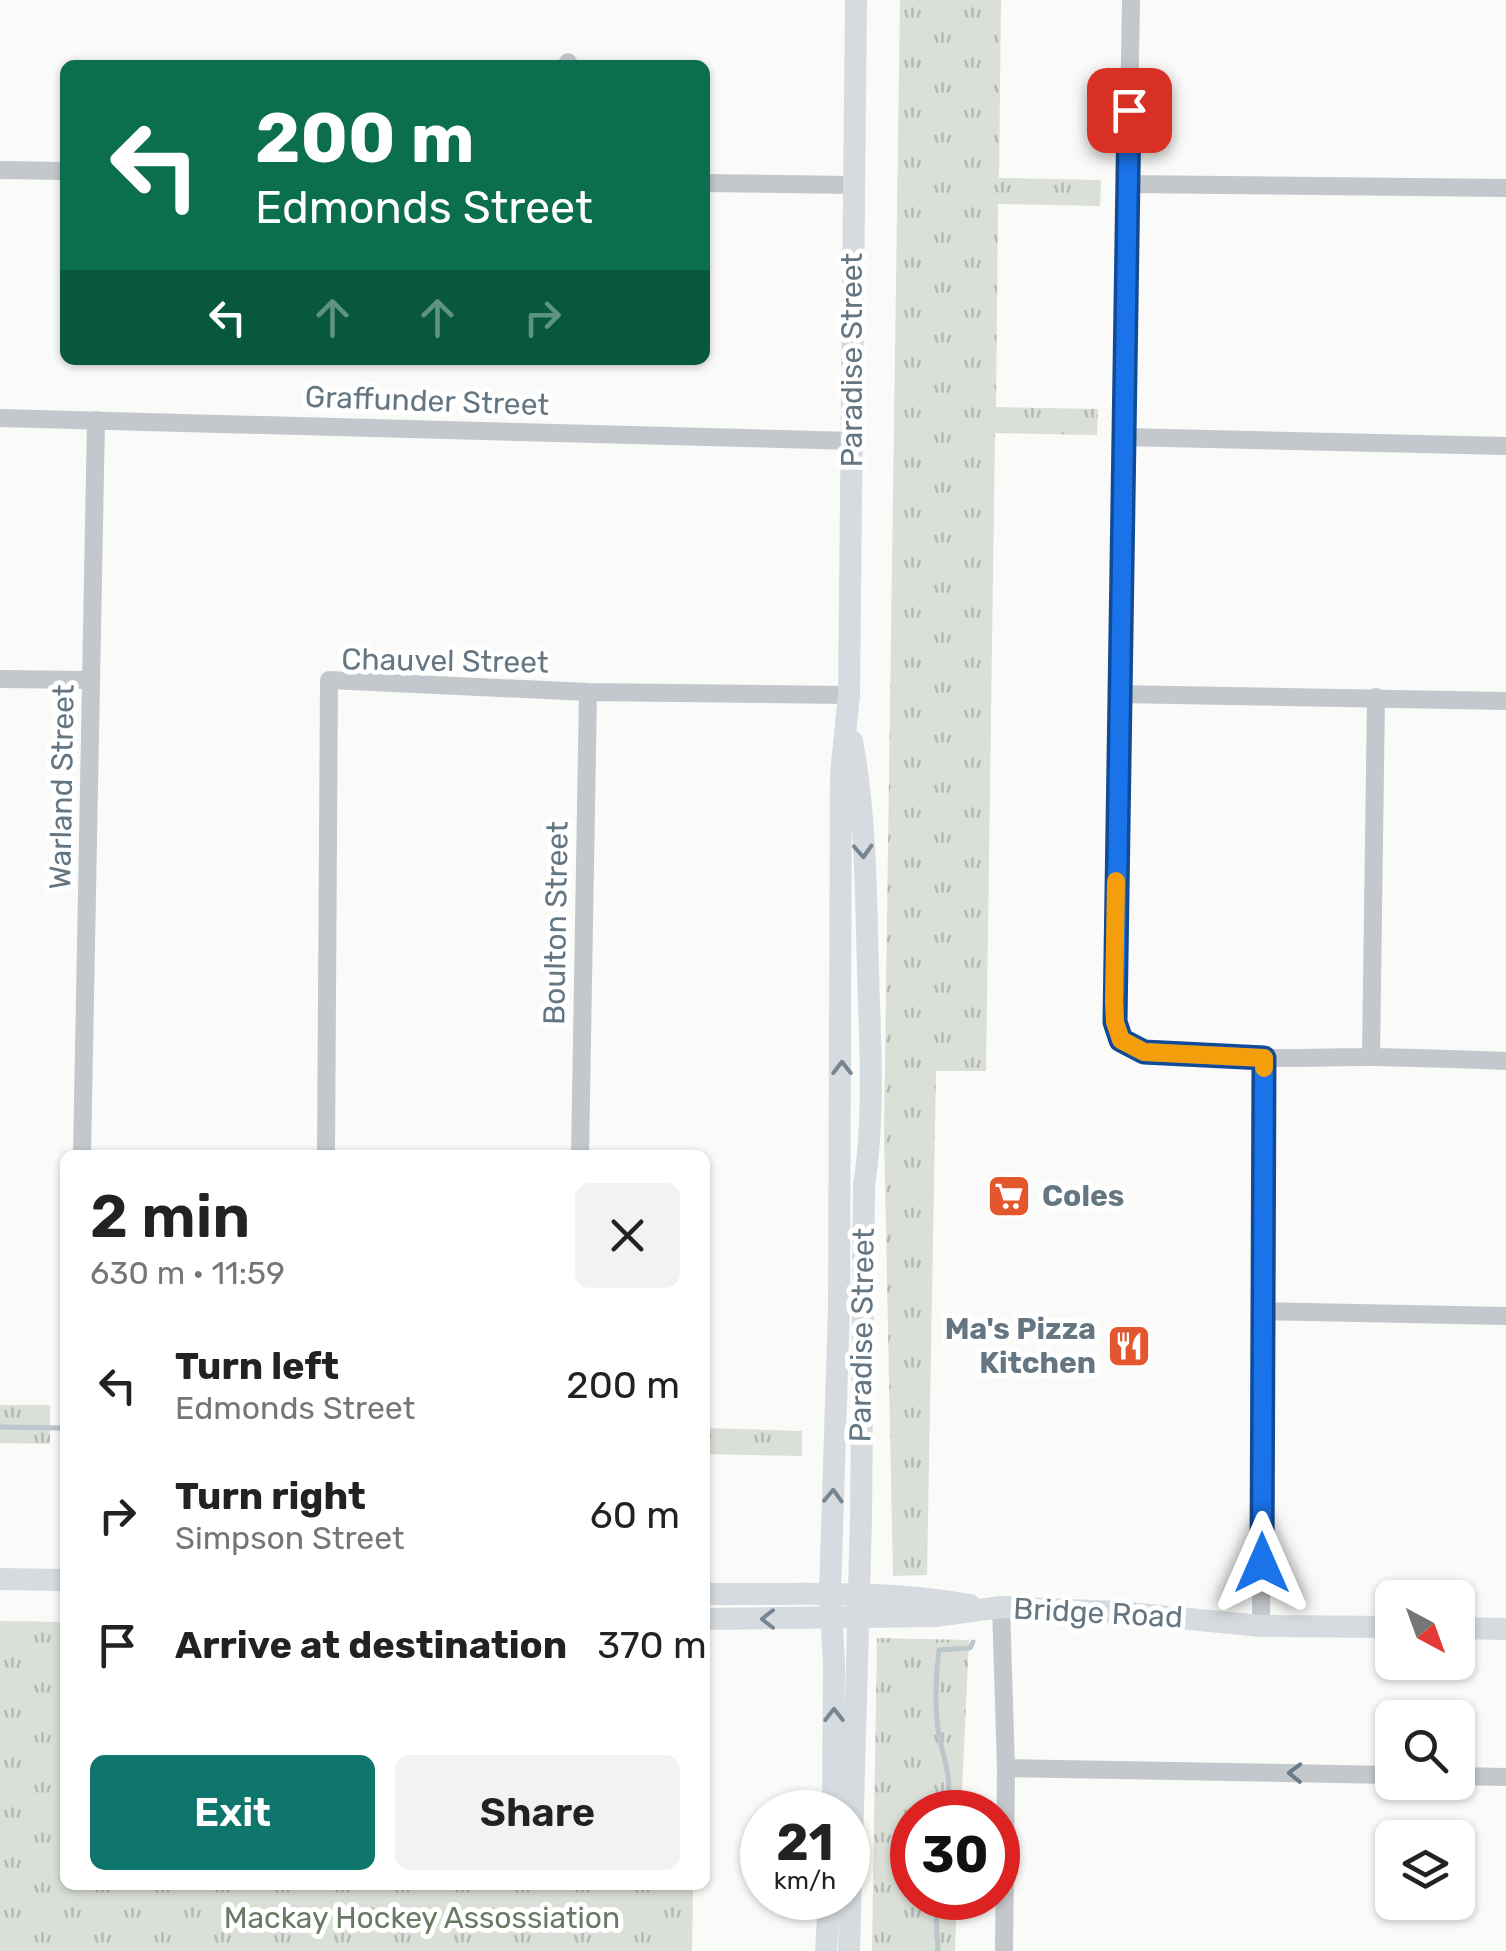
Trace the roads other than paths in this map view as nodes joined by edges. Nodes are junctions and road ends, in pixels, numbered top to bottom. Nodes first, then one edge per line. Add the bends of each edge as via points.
1 (856, 0) edge
2 (1131, 0) edge
3 (0, 170) edge
4 (60, 171) edge
5 (710, 183) edge
6 (1128, 184) junction
7 (852, 185) junction
8 (1506, 188) edge
9 (0, 418) edge
10 (96, 420) junction
11 (1124, 437) junction
12 (852, 441) junction
13 (1506, 446) edge
14 (0, 678) edge
15 (91, 680) junction
16 (588, 692) junction
17 (1118, 694) junction
18 (849, 695) junction
19 (1376, 698) junction
20 (1506, 701) edge
21 (848, 720) junction
22 (1371, 1057) junction
23 (1264, 1058) junction
24 (1506, 1061) edge
25 (82, 1150) edge
26 (326, 1150) edge
27 (580, 1150) edge
28 (1264, 1311) junction
29 (1506, 1316) edge
30 (0, 1579) edge
31 (60, 1580) edge
32 (710, 1594) edge
33 (830, 1604) junction
34 (857, 1605) junction
35 (992, 1607) junction
36 (710, 1618) edge
37 (1261, 1626) junction
38 (1375, 1627) edge
39 (1475, 1628) edge
40 (1506, 1629) edge
41 (1006, 1768) junction
42 (1375, 1775) edge
43 (1475, 1776) edge
44 (1506, 1777) edge
45 (833, 1790) edge
46 (828, 1920) edge
47 (826, 1951) edge
48 (850, 1951) edge
49 (1004, 1951) edge

1 - 7 street, Paradise Street
2 - 6 street
3 - 4 street
5 - 7 street
6 - 8 street
6 - 11 street
7 - 12 street, Paradise Street
9 - 10 street, Graffunder Street
10 - 12 street, Graffunder Street
10 - 15 street, Warland Street
11 - 13 street
11 - 17 street
12 - 18 street, Paradise Street
14 - 15 street
15 - 25 street, Warland Street
16 - 18 street, Chauvel Street
16 - 26 street, Chauvel Street via 328,680
16 - 27 street, Boulton Street
17 - 19 street
17 - 23 street via 1114,1002 1121,1040 1144,1052
18 - 21 street, Paradise Street
19 - 20 street
19 - 22 street
33 -> 21 street, Paradise Street via 840,1308 841,774
21 -> 34 street, Paradise Street via 858,771 871,1139 864,1186
22 - 23 street
22 - 24 street
23 - 28 street
28 - 29 street
28 - 37 street
30 - 31 street
32 - 33 street, Bridge Road
33 - 34 street, Bridge Road
33 -> 36 street, Bridge Road via 780,1619
45 -> 33 street, Paradise Street
34 - 35 street, Bridge Road via 934,1616
34 - 48 street, Paradise Street
35 - 37 street, Bridge Road
35 - 41 street
37 - 38 street, Bridge Road
39 - 40 street
42 -> 41 street
41 - 49 street
43 - 44 street
46 - 47 street

